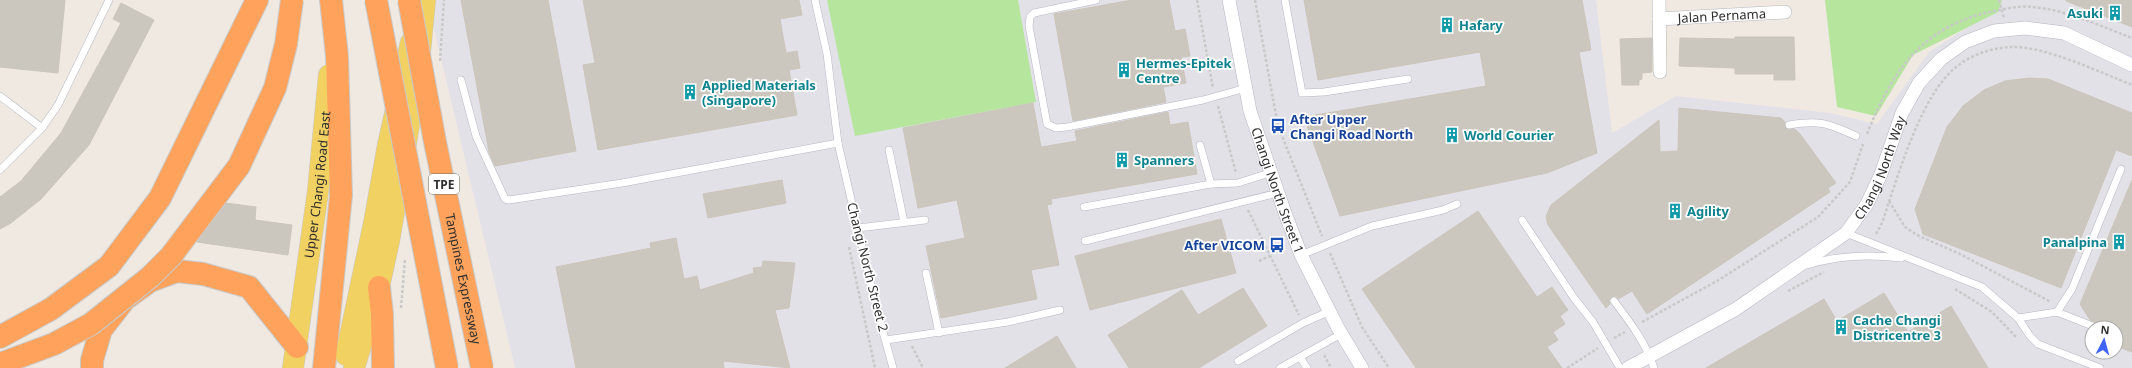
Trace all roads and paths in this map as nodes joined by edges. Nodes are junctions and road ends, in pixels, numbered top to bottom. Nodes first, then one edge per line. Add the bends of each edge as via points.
1 (109, 0) edge
2 (257, 0) edge
3 (292, 0) edge
4 (325, 0) edge
5 (331, 0) edge
6 (376, 0) edge
7 (409, 0) edge
8 (425, 0) edge
9 (815, 0) edge
10 (1096, 0) edge
11 (1229, 0) edge
12 (1255, 0) edge
13 (1285, 0) edge
14 (1659, 0) edge
15 (1785, 12) dead end
16 (1659, 19) junction
17 (421, 30) junction
18 (2132, 38) edge
19 (2132, 65) edge
20 (1660, 72) dead end
21 (1408, 79) dead end
22 (461, 80) dead end
23 (1246, 88) junction
24 (0, 96) edge
25 (1789, 124) dead end
26 (42, 128) junction
27 (1856, 136) dead end
28 (838, 144) junction
29 (1200, 145) dead end
30 (889, 150) dead end
31 (2121, 169) dead end
32 (0, 170) edge
33 (1272, 172) junction
34 (1210, 184) junction
35 (1278, 193) junction
36 (1889, 201) dead end
37 (1457, 204) dead end
38 (1084, 207) dead end
39 (925, 220) dead end
40 (1522, 220) dead end
41 (904, 222) junction
42 (858, 228) junction
43 (1846, 233) junction
44 (1085, 241) dead end
45 (1326, 244) junction
46 (849, 247) dead end
47 (1301, 255) junction
48 (1270, 256) dead end
49 (1913, 260) junction
50 (1259, 261) dead end
51 (1794, 269) junction
52 (926, 273) dead end
53 (379, 287) junction
54 (1953, 288) dead end
55 (1614, 301) dead end
56 (1060, 310) dead end
57 (1330, 311) junction
58 (2057, 312) junction
59 (2046, 314) junction
60 (2018, 318) junction
61 (2084, 323) edge
62 (1633, 327) junction
63 (939, 333) junction
64 (1341, 334) junction
65 (0, 337) edge
66 (909, 338) junction
67 (886, 340) junction
68 (2035, 341) junction
69 (1606, 343) junction
70 (297, 346) junction
71 (1300, 357) junction
72 (325, 358) edge
73 (1238, 361) dead end
74 (1652, 362) edge
75 (0, 364) edge
76 (92, 368) edge
77 (293, 368) edge
78 (346, 368) edge
79 (354, 368) edge
80 (383, 368) edge
81 (447, 368) edge
82 (482, 368) edge
83 (875, 368) edge
84 (893, 368) edge
85 (922, 368) edge
86 (1280, 368) edge
87 (1307, 368) edge
88 (1362, 368) edge
89 (1389, 368) edge
90 (1567, 368) edge
91 (1620, 368) edge
92 (1628, 368) edge
93 (2100, 368) edge

1 - 26 lane via 58,105
2 - 65 highway via 160,198 109,266 51,309
3 - 75 highway, bridge via 286,44 275,88 239,166 171,256 150,277 91,324 54,344
4 - 70 main road, Upper Changi Road East via 330,57 329,87
5 - 72 highway via 337,56 341,195
6 - 81 highway, TPE, bridge
7 - 82 highway, Tampines Expressway / TPE, bridge via 435,142
8 - 17 main road
9 - 28 lane, Changi North Street 2 via 827,54
10 - 23 lane via 1034,13 1030,17 1029,26 1047,124 1056,128 1066,127 1203,100
11 - 23 street, Changi North Street 1
12 - 45 path via 1278,126
13 - 21 lane via 1302,93
14 - 16 street, Jalan Pernama
15 - 16 street, Jalan Pernama
16 - 20 street, Jalan Pernama
17 - 53 main road via 411,116
17 - 78 main road via 411,41 407,52 349,339
18 - 62 path via 2065,13 2032,7 2002,9 1969,17 1928,38 1901,66 1887,91 1867,132 1850,182 1818,217 1723,277
19 - 43 street, Changi North Way via 2064,33 2025,28 1994,31 1965,42 1941,59 1919,83 1902,113 1881,174 1867,204
22 - 28 lane via 476,136 505,199 510,200 622,183
23 - 33 street, Changi North Street 1 via 1250,111
24 - 26 lane
25 - 27 lane via 1819,122
26 - 32 lane
28 - 42 lane, Changi North Street 2
29 - 34 lane
30 - 41 lane
31 - 58 lane via 2072,289
33 - 34 lane via 1238,183
33 - 35 street, Changi North Street 1
34 - 38 lane
35 - 44 lane
35 - 47 street, Changi North Street 1
36 - 59 path via 1905,227 1917,235 2051,301
37 - 45 lane via 1443,210 1372,226
39 - 41 lane
40 - 69 lane
41 - 42 lane
42 - 67 lane, Changi North Street 2
43 - 49 lane
43 - 51 street, Changi North Way
45 - 47 lane
45 - 89 path via 1362,327
46 - 83 path
47 - 57 street, Changi North Street 1
48 - 50 path
49 - 51 lane via 1856,255 1826,259
49 - 60 lane via 1982,287
51 - 74 street, Changi North Way
52 - 63 lane
53 - 79 main road
53 - 80 highway
54 - 68 path via 1992,312 2029,350
55 - 62 lane
56 - 63 lane via 1008,322
57 - 64 street, Changi North Street 1
57 - 73 lane via 1303,323
58 - 59 lane
58 - 61 lane
59 - 60 lane
60 - 68 lane
62 - 69 path
62 - 74 lane
63 - 66 lane
64 - 71 lane
64 - 88 street, Changi North Street 1
66 - 67 lane
66 - 85 path
67 - 84 lane, Changi North Street 2
68 - 93 lane
69 - 90 path
69 - 91 lane
70 - 76 highway via 249,287 204,274 177,271 150,280 125,299 101,330
70 - 77 main road, Upper Changi Road East
71 - 86 lane
71 - 87 lane
74 - 92 street, Changi North Way

